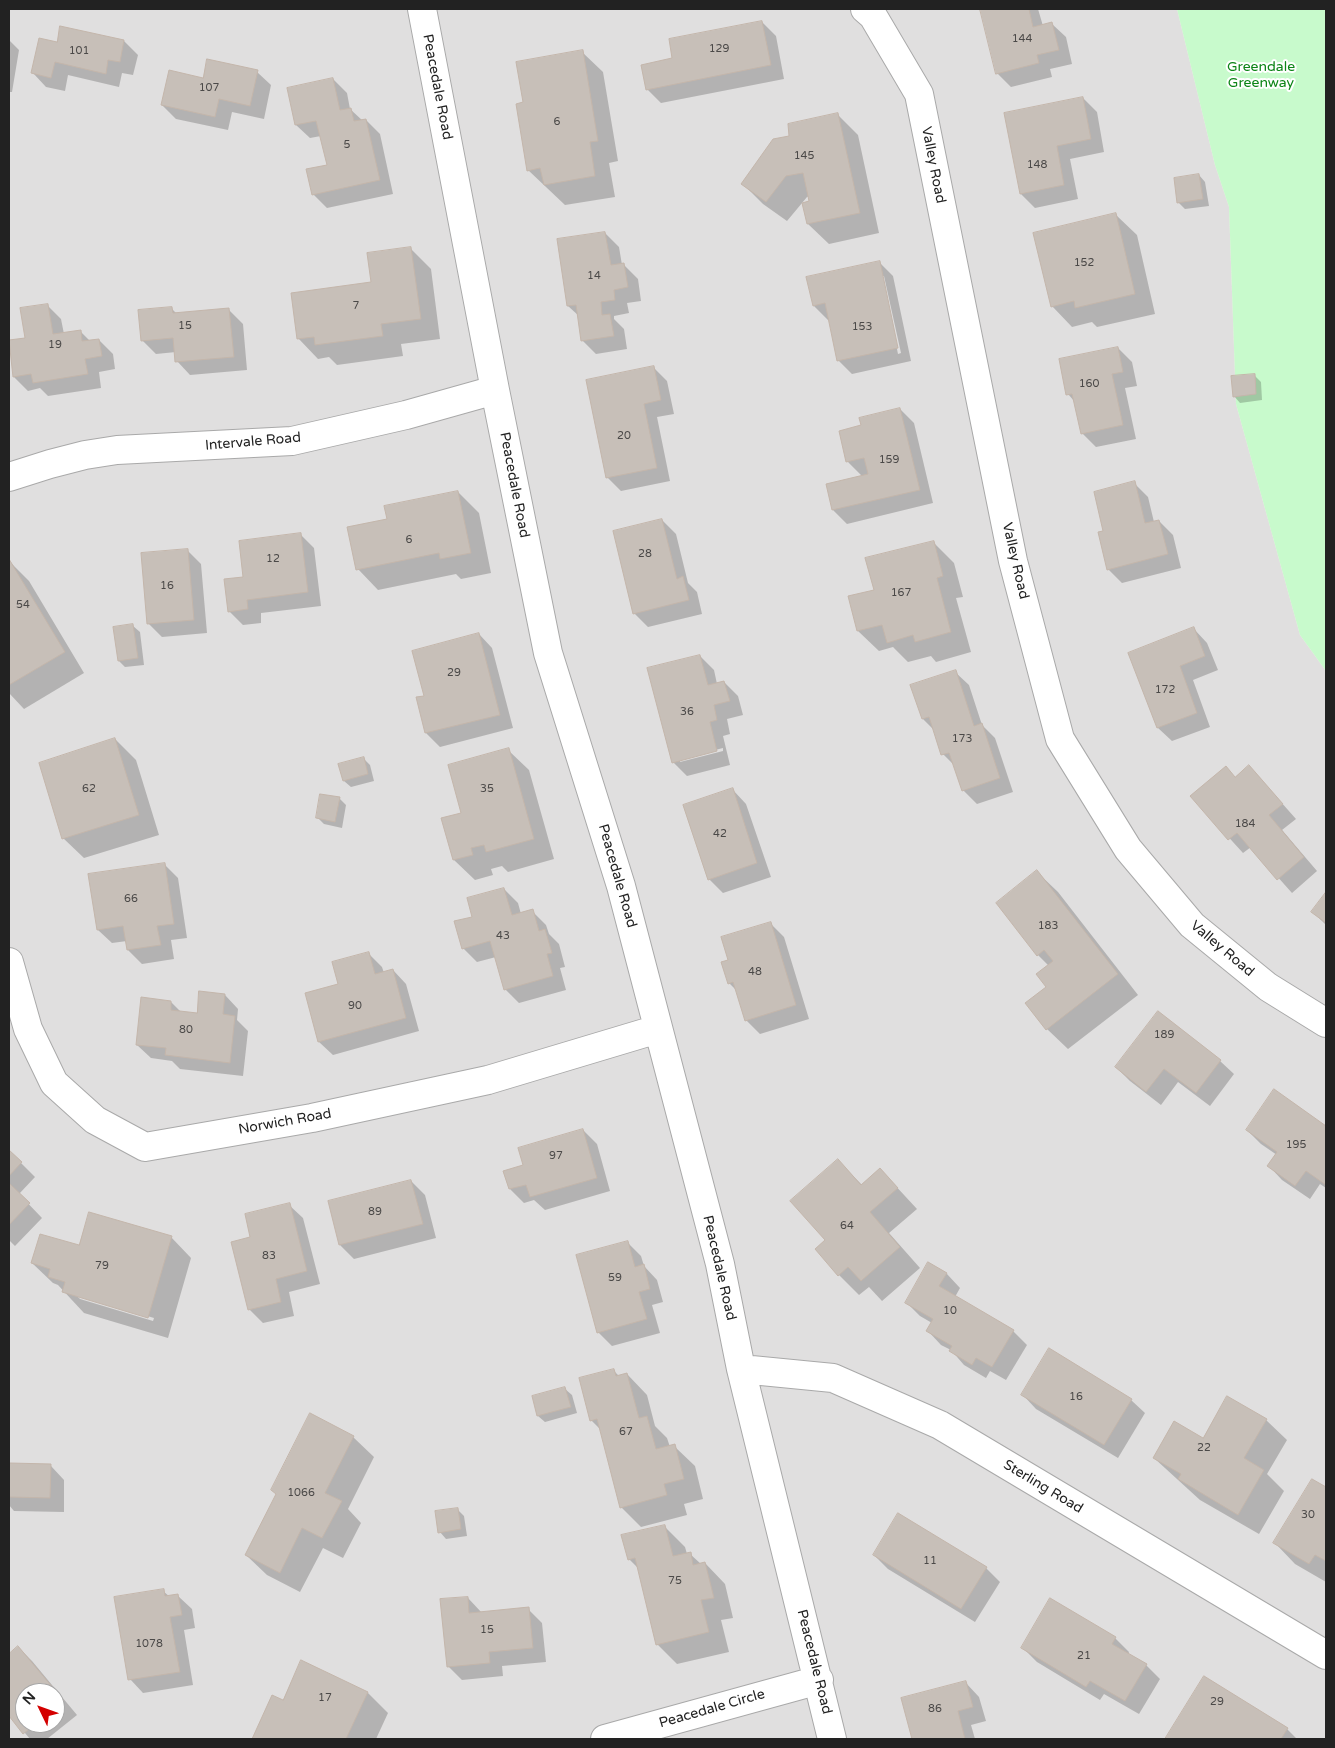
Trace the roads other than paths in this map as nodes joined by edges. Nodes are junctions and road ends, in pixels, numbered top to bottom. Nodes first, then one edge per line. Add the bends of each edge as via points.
1 (422, 9) edge
2 (866, 9) edge
3 (495, 390) junction
4 (9, 477) edge
5 (9, 962) edge
6 (1326, 1023) edge
7 (658, 1029) junction
8 (741, 1370) junction
9 (1326, 1655) edge
10 (819, 1680) junction
11 (605, 1739) edge
12 (832, 1739) edge

1 - 3 street, Peacedale Road
2 - 6 street, Valley Road via 874,16 919,94 1013,561 1060,739 1128,848 1192,925 1268,987
3 - 4 street, Intervale Road via 406,415 292,441 117,450 85,455
3 - 7 street, Peacedale Road via 548,654 621,886
5 - 7 street, Norwich Road via 28,1029 54,1083 95,1120 145,1147 312,1118 488,1080
7 - 8 street, Peacedale Road via 720,1264
8 - 9 street, Sterling Road via 833,1378 940,1425
8 - 10 street, Peacedale Road
10 - 11 street, Peacedale Circle
10 - 12 street, Peacedale Road

